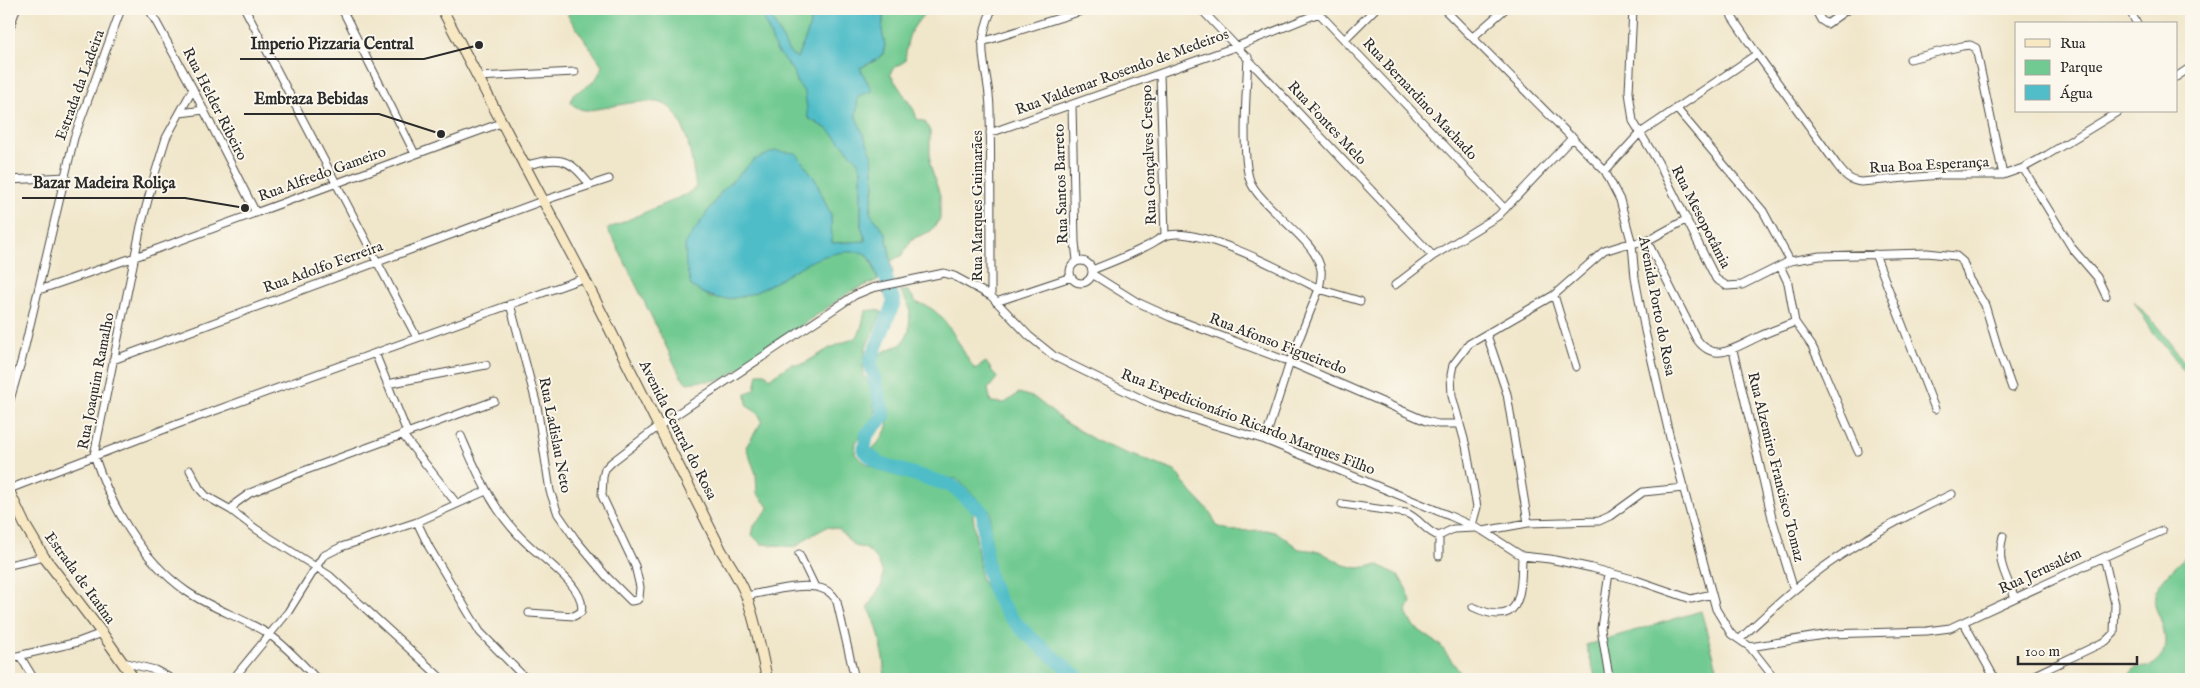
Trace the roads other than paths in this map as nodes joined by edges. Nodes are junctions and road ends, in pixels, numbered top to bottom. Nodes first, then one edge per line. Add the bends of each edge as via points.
1 (16, 9) edge
2 (121, 9) edge
3 (149, 9) edge
4 (245, 9) edge
5 (342, 9) edge
6 (442, 9) edge
7 (992, 9) edge
8 (1084, 9) edge
9 (1201, 9) edge
10 (1375, 9) edge
11 (1444, 9) edge
12 (1505, 9) edge
13 (1633, 9) edge
14 (1730, 9) edge
15 (1815, 9) edge
16 (1848, 9) edge
17 (2129, 9) edge
18 (1317, 11) edge
19 (2136, 22) edge
20 (9, 30) edge
21 (1473, 37) junction
22 (1345, 39) junction
23 (982, 42) junction
24 (1238, 46) junction
25 (1757, 54) junction
26 (1248, 56) junction
27 (1910, 59) dead end
28 (2191, 68) edge
29 (575, 72) dead end
30 (1160, 74) junction
31 (2178, 76) edge
32 (477, 77) junction
33 (193, 89) junction
34 (1072, 105) junction
35 (1676, 108) junction
36 (204, 110) junction
37 (2117, 112) edge
38 (180, 113) junction
39 (501, 123) junction
40 (990, 133) junction
41 (1639, 134) junction
42 (1573, 137) junction
43 (415, 154) junction
44 (524, 166) junction
45 (2022, 168) junction
46 (1605, 172) junction
47 (2003, 174) junction
48 (66, 176) junction
49 (609, 179) dead end
50 (9, 180) edge
51 (336, 183) junction
52 (590, 185) junction
53 (542, 201) junction
54 (1505, 208) junction
55 (256, 213) junction
56 (1687, 219) junction
57 (1165, 236) junction
58 (1647, 241) junction
59 (1632, 244) junction
60 (1875, 254) junction
61 (1433, 256) junction
62 (135, 257) junction
63 (377, 261) junction
64 (1078, 261) junction
65 (1790, 261) junction
66 (1780, 266) junction
67 (1092, 272) junction
68 (1071, 277) junction
69 (584, 278) junction
70 (1395, 285) dead end
71 (1319, 288) junction
72 (39, 290) junction
73 (1554, 295) junction
74 (2106, 296) dead end
75 (993, 299) junction
76 (1360, 301) dead end
77 (510, 304) junction
78 (1795, 322) junction
79 (1487, 335) junction
80 (417, 338) junction
81 (1733, 350) junction
82 (375, 353) junction
83 (113, 360) junction
84 (1290, 362) junction
85 (486, 365) dead end
86 (1576, 367) dead end
87 (387, 384) junction
88 (2012, 388) dead end
89 (494, 401) dead end
90 (9, 403) edge
91 (1935, 409) dead end
92 (1460, 424) junction
93 (660, 426) junction
94 (404, 433) junction
95 (461, 436) dead end
96 (1265, 440) junction
97 (1858, 451) dead end
98 (94, 454) junction
99 (190, 470) dead end
100 (1684, 488) junction
101 (9, 490) edge
102 (486, 491) junction
103 (1952, 494) dead end
104 (457, 504) junction
105 (1342, 504) dead end
106 (232, 510) junction
107 (417, 522) junction
108 (1528, 523) junction
109 (1478, 528) junction
110 (2162, 530) dead end
111 (1439, 536) junction
112 (2003, 536) dead end
113 (800, 554) dead end
114 (1439, 556) dead end
115 (1522, 556) junction
116 (44, 557) junction
117 (2104, 557) junction
118 (9, 565) edge
119 (315, 566) junction
120 (1609, 573) junction
121 (814, 585) junction
122 (1794, 590) junction
123 (1712, 594) junction
124 (746, 596) junction
125 (2015, 598) junction
126 (1473, 607) dead end
127 (529, 613) dead end
128 (1964, 623) junction
129 (102, 633) junction
130 (268, 634) junction
131 (1740, 639) junction
132 (1750, 647) junction
133 (20, 656) junction
134 (9, 658) edge
135 (123, 662) junction
136 (1609, 677) dead end
137 (34, 679) edge
138 (134, 679) edge
139 (172, 679) edge
140 (234, 679) edge
141 (317, 679) edge
142 (442, 679) edge
143 (526, 679) edge
144 (767, 679) edge
145 (855, 679) edge
146 (1775, 679) edge
147 (1995, 679) edge
148 (2026, 679) edge

1 - 20 street
2 - 48 street, Estrada da Ladeira via 83,108
3 - 33 street, Rua Helder Ribeiro
4 - 51 street
5 - 43 street
6 - 32 street, Avenida Central do Rosa
7 - 23 street, Rua Marques Guimarães
8 - 23 street
9 - 24 street, Rua Fontes Melo
10 - 22 street
11 - 21 street, Avenida Porto do Rosa
12 - 21 street
13 - 41 street, Rua Mesopotâmia via 1629,92 1630,110
14 - 25 street, Rua Boa Esperança via 1732,18
15 - 16 street via 1827,24
17 - 19 street
18 - 22 street, Rua Bernardino Machado
18 - 24 street, Rua Valdemar Rosendo de Medeiros
21 - 42 street, Avenida Porto do Rosa
22 - 54 street, Rua Bernardino Machado
23 - 40 street, Rua Marques Guimarães
24 - 26 street, Rua Fontes Melo
24 - 30 street, Rua Valdemar Rosendo de Medeiros
25 - 35 street
25 - 47 street, Rua Boa Esperança via 1845,176 1852,181
26 - 61 street, Rua Fontes Melo
26 - 71 street via 1246,166 1249,179 1264,202 1317,257 1321,270
27 - 47 street via 1962,46 1976,48
28 - 31 street
29 - 32 street
30 - 34 street, Rua Valdemar Rosendo de Medeiros
30 - 57 street, Rua Gonçalves Crespo
32 - 39 street, Avenida Central do Rosa
33 - 36 street, Rua Helder Ribeiro
33 - 38 street, Rua Joaquim Ramalho
34 - 40 street, Rua Valdemar Rosendo de Medeiros
34 - 64 street, Rua Santos Barreto
35 - 41 street
35 - 65 street via 1763,211
36 - 38 street
36 - 55 street, Rua Helder Ribeiro
37 - 45 street, Rua Boa Esperança
38 - 62 street, Rua Joaquim Ramalho via 166,138
39 - 43 street, Rua Alfredo Gameiro
39 - 44 street, Avenida Central do Rosa
40 - 75 street, Rua Marques Guimarães
41 - 46 street
41 - 56 street, Rua Mesopotâmia via 1658,162
42 - 46 street, Avenida Porto do Rosa
42 - 54 street
43 - 51 street, Rua Alfredo Gameiro
44 - 52 street via 546,160 563,160 576,167
44 - 53 street, Avenida Central do Rosa
45 - 47 street, Rua Boa Esperança
45 - 74 street via 2072,248 2097,277
46 - 59 street, Avenida Porto do Rosa via 1620,200
48 - 50 street
48 - 72 street, Estrada da Ladeira
49 - 52 street, Rua Adolfo Ferreira
51 - 55 street, Rua Alfredo Gameiro
51 - 63 street
52 - 53 street, Rua Adolfo Ferreira
53 - 63 street, Rua Adolfo Ferreira
53 - 69 street, Avenida Central do Rosa
54 - 61 street via 1498,216
55 - 62 street, Rua Alfredo Gameiro
56 - 58 street
56 - 66 street, Rua Mesopotâmia via 1710,269 1723,284 1742,285
57 - 67 street
57 - 71 street via 1185,236 1222,244
58 - 59 street
58 - 81 street via 1701,345 1714,352
59 - 73 street via 1604,251
59 - 100 street, Avenida Porto do Rosa via 1645,331
60 - 65 street, Rua Mesopotâmia via 1820,256
60 - 88 street, Rua Mesopotâmia via 1927,253 1956,256 1963,262 1985,305
60 - 91 street
61 - 70 street
62 - 72 street, Rua Alfredo Gameiro
62 - 83 street, Rua Joaquim Ramalho
63 - 80 street
63 - 83 street, Rua Adolfo Ferreira
64 - 67 street via 1087,262
64 - 68 street via 1071,268
65 - 66 street, Rua Mesopotâmia
66 - 78 street via 1788,283
67 - 68 street via 1086,282 1080,283
67 - 84 street, Rua Afonso Figueiredo via 1137,302
68 - 75 street
69 - 77 street
69 - 93 street, Avenida Central do Rosa
71 - 76 street
71 - 84 street
72 - 90 street, Estrada da Ladeira
73 - 79 street
73 - 86 street
75 - 93 street, Rua Marques Guimarães via 944,273 866,290
75 - 96 street, Rua Expedicionário Ricardo Marques Filho via 1055,357 1150,402
77 - 80 street
77 - 93 street, Rua Ladislau Neto via 537,406 550,491 558,514 601,570 631,601 639,598 640,587 634,566 602,496 603,477 612,462
78 - 81 street
78 - 97 street via 1819,360
79 - 92 street via 1469,344 1453,365 1452,396
79 - 108 street via 1506,394
80 - 82 street
81 - 122 street, Rua Alzemiro Francisco Tomaz via 1772,518
82 - 87 street
82 - 98 street
83 - 98 street, Rua Joaquim Ramalho
84 - 92 street, Rua Afonso Figueiredo via 1426,421
84 - 96 street
85 - 87 street
87 - 94 street
89 - 94 street
92 - 109 street via 1477,506
93 - 124 street, Avenida Central do Rosa
94 - 104 street
94 - 106 street via 250,493
95 - 102 street
96 - 109 street, Rua Expedicionário Ricardo Marques Filho
98 - 101 street
98 - 130 street, Rua Joaquim Ramalho via 116,510 161,570 187,591
99 - 106 street via 206,496
100 - 108 street via 1643,492 1599,521
100 - 123 street, Avenida Porto do Rosa
101 - 116 street, Estrada de Itaúna
102 - 104 street
102 - 127 street via 518,536 554,567 582,602 581,612 574,616
103 - 122 street via 1880,530
104 - 107 street
105 - 111 street via 1413,515 1431,534
106 - 119 street
107 - 119 street via 341,546 323,556
107 - 143 street via 480,632
108 - 109 street
109 - 111 street via 1453,529
109 - 115 street, Rua Expedicionário Ricardo Marques Filho
110 - 117 street
111 - 114 street
112 - 125 street via 2000,558
113 - 121 street
115 - 120 street, Rua Expedicionário Ricardo Marques Filho
115 - 126 street via 1518,598 1513,609 1497,616
116 - 118 street
116 - 129 street, Estrada de Itaúna
117 - 125 street, Rua Jerusalém
117 - 148 street, Rua Jerusalém via 2115,604 2114,633 2106,641
119 - 130 street via 288,612
119 - 142 street via 330,576
120 - 123 street, Rua Expedicionário Ricardo Marques Filho via 1691,599
120 - 136 street via 1601,628
121 - 124 street
121 - 145 street via 835,597
122 - 131 street
123 - 131 street, Avenida Porto do Rosa via 1721,620 1730,634
124 - 144 street, Avenida Central do Rosa
125 - 128 street, Rua Jerusalém
128 - 132 street, Rua Jerusalém via 1927,631 1830,634
128 - 147 street
129 - 133 street
129 - 135 street, Estrada de Itaúna
130 - 140 street
130 - 141 street, Rua Joaquim Ramalho
131 - 132 street, Avenida Porto do Rosa
132 - 146 street, Avenida Porto do Rosa
133 - 134 street
133 - 137 street
135 - 138 street, Estrada de Itaúna
135 - 139 street via 155,670

